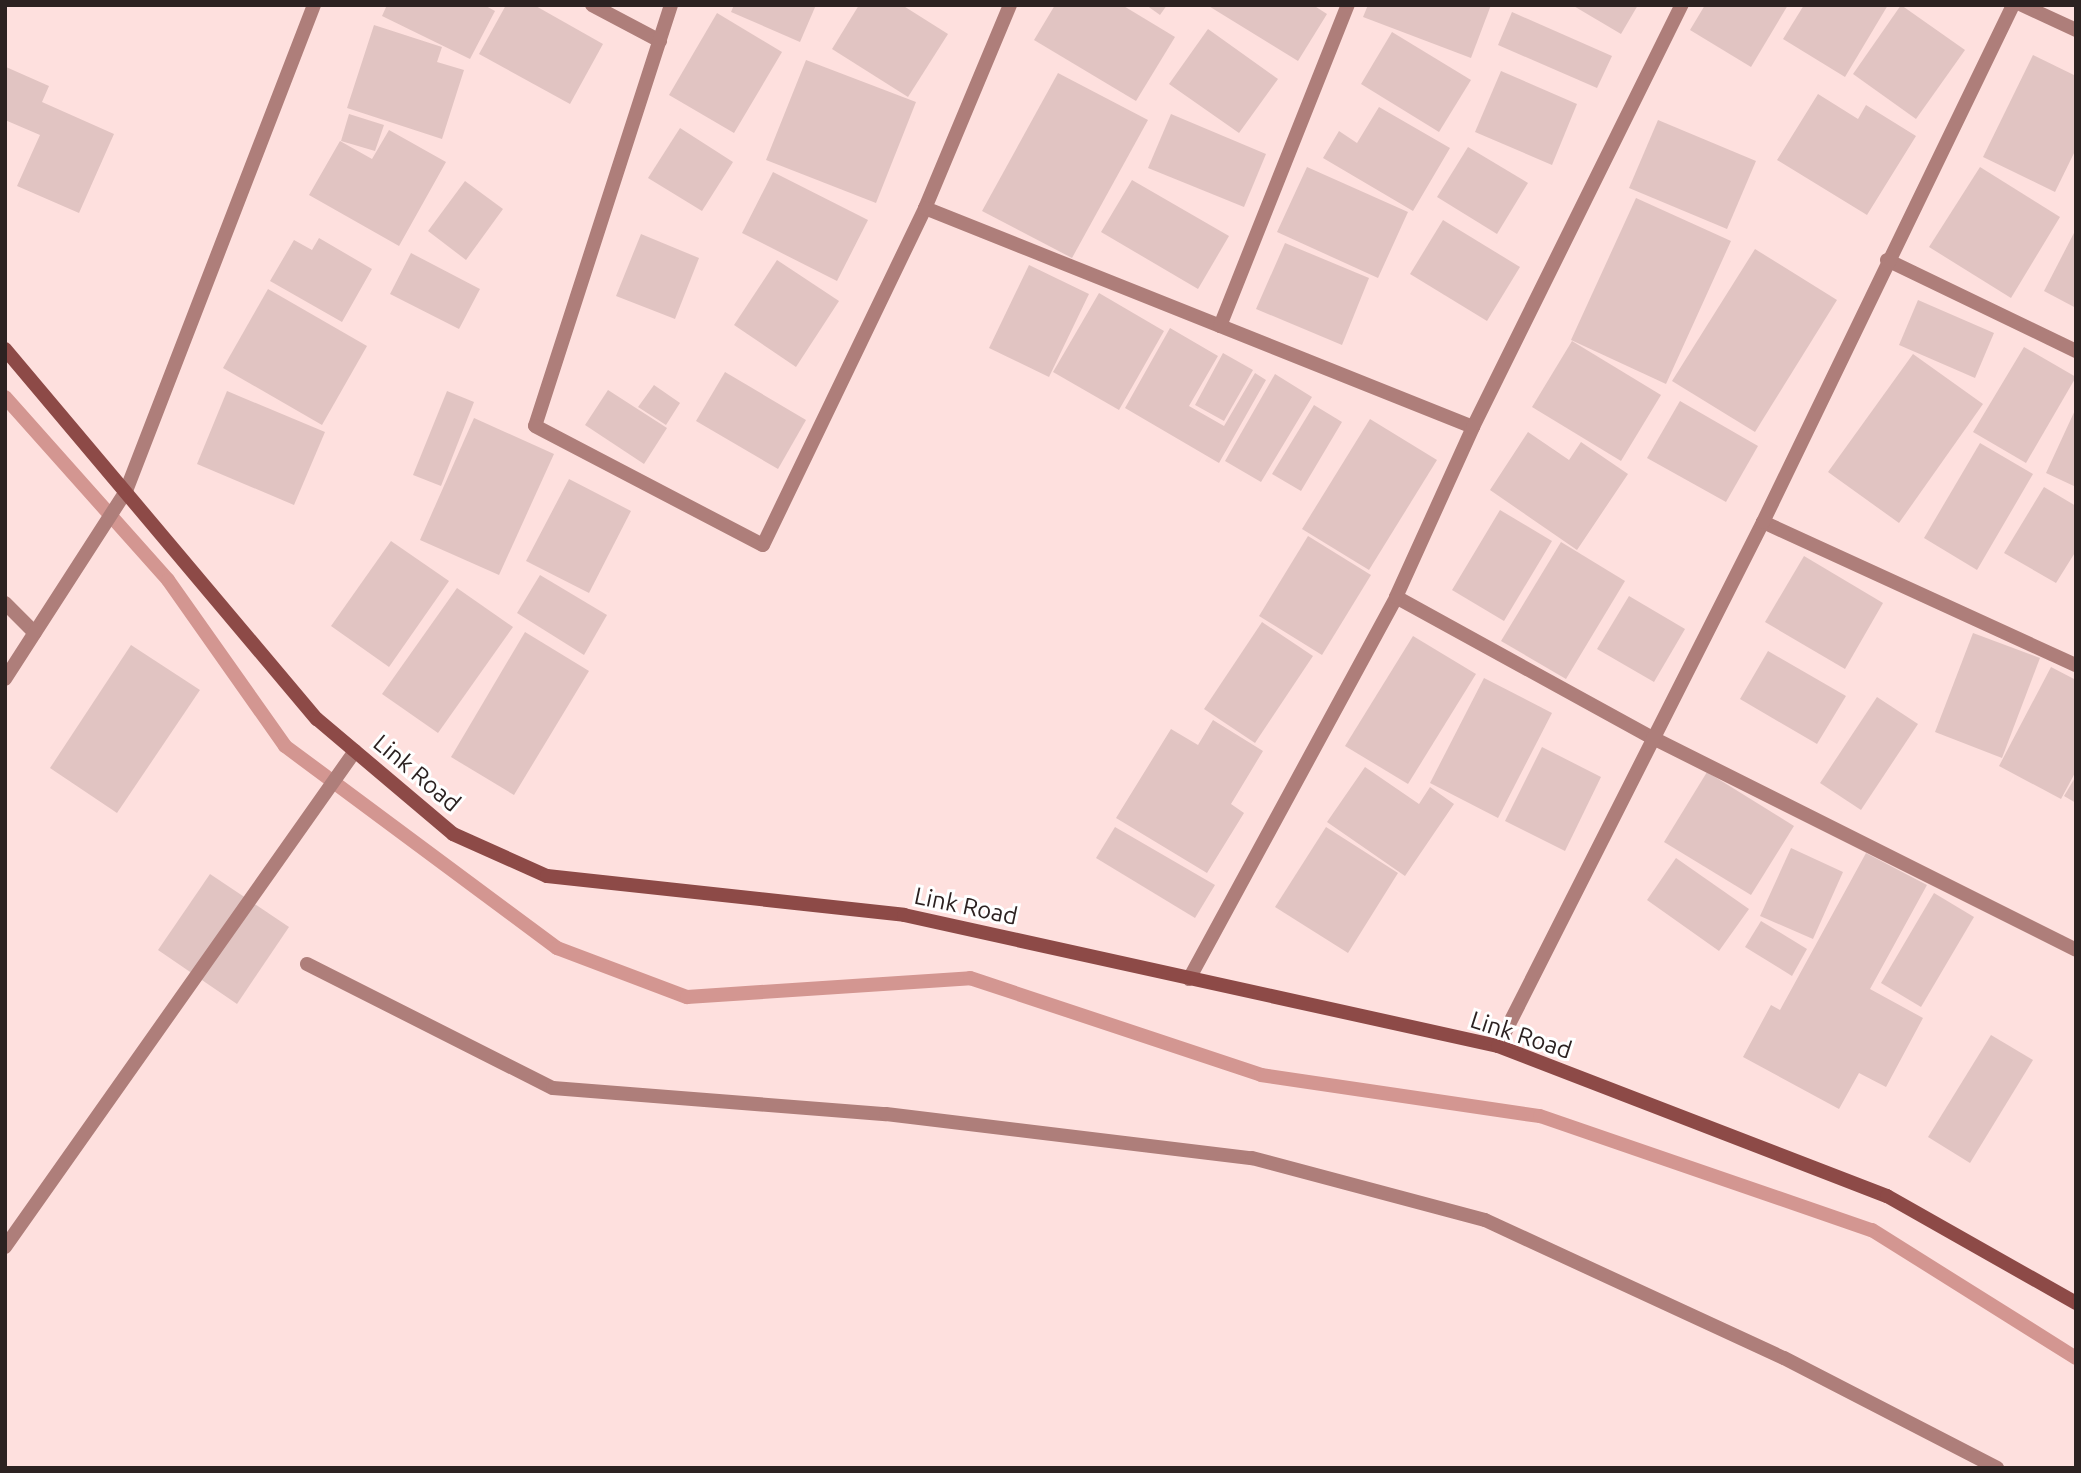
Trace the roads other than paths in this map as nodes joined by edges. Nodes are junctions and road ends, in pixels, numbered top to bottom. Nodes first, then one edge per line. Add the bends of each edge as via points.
1 (314, 5) edge
2 (592, 5) edge
3 (671, 5) edge
4 (1010, 5) edge
5 (1348, 5) edge
6 (1682, 5) edge
7 (2013, 5) edge
8 (2022, 5) edge
9 (2076, 30) edge
10 (660, 41) junction
11 (925, 208) junction
12 (1887, 260) junction
13 (1220, 327) junction
14 (5, 349) edge
15 (2076, 351) edge
16 (1473, 427) junction
17 (124, 494) junction
18 (1763, 522) junction
19 (1396, 597) junction
20 (5, 603) edge
21 (36, 633) junction
22 (2076, 665) edge
23 (5, 680) edge
24 (1653, 738) junction
25 (355, 751) junction
26 (2076, 950) edge
27 (307, 964) dead end
28 (1189, 979) junction
29 (1498, 1046) junction
30 (5, 1247) edge
31 (2076, 1303) edge
32 (1997, 1468) edge

1 - 17 street
2 - 10 street
3 - 10 street
4 - 11 street
5 - 13 street
6 - 16 street
7 - 12 street
8 - 9 street
10 - 11 street via 535,426 763,545
11 - 13 street
12 - 15 street
12 - 18 street
13 - 16 street
14 - 17 street, Link Road
16 - 19 street
17 - 21 street
17 - 25 street, Link Road via 317,719
18 - 22 street
18 - 24 street
19 - 24 street
19 - 28 street
20 - 21 street
21 - 23 street
24 - 26 street
24 - 29 street
25 - 28 street, Link Road via 453,834 547,876 904,915
25 - 30 street
27 - 32 street via 553,1088 886,1114 1252,1158 1485,1220 1784,1359
28 - 29 street, Link Road
29 - 31 street, Link Road via 1887,1196

